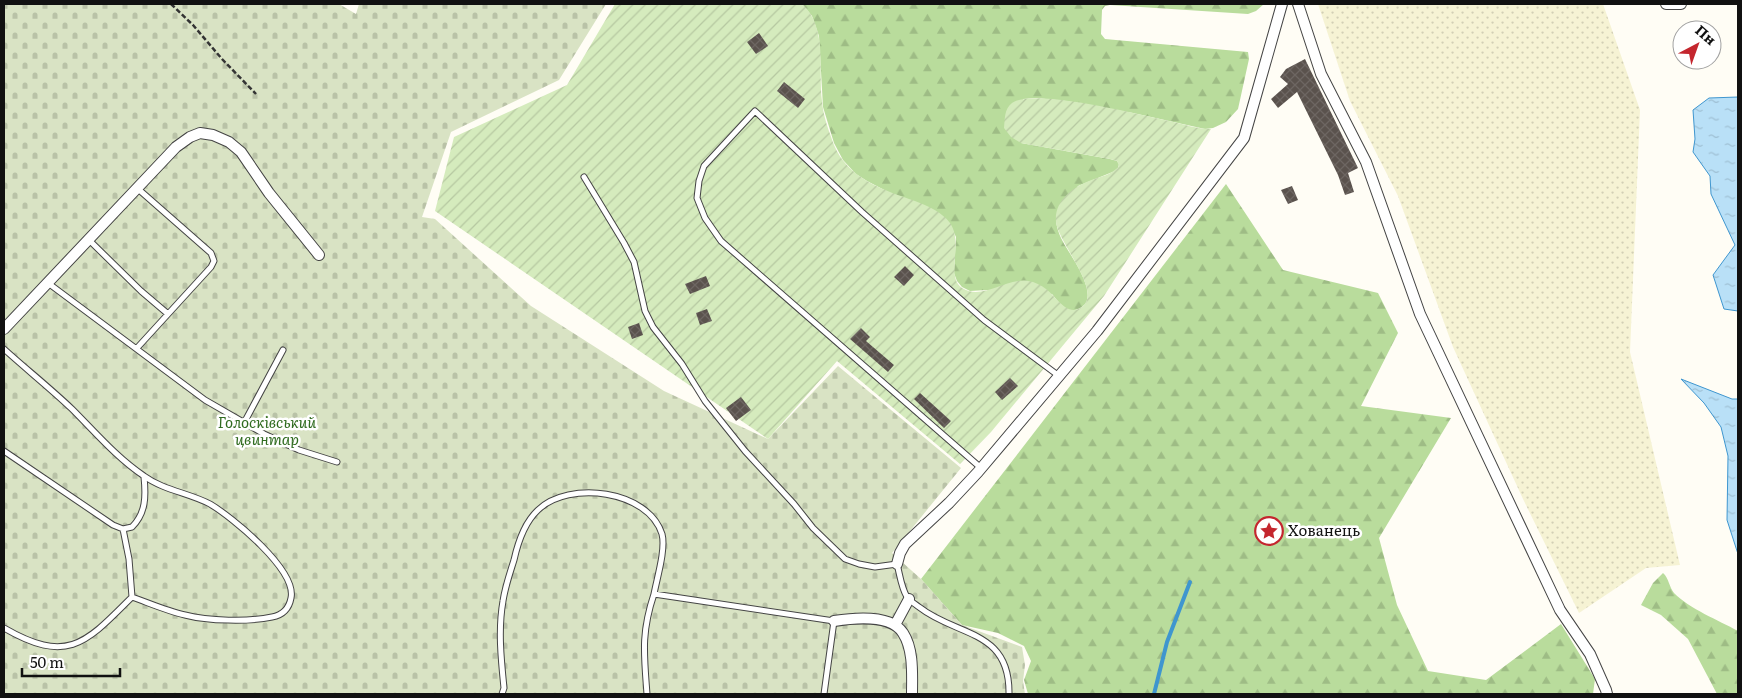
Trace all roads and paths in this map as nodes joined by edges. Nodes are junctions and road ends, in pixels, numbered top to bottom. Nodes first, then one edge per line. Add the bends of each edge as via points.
1 (171, 4) edge
2 (1282, 4) edge
3 (1298, 4) edge
4 (1666, 4) edge
5 (1681, 4) edge
6 (256, 94) dead end
7 (584, 176) dead end
8 (137, 188) junction
9 (89, 240) junction
10 (319, 255) dead end
11 (48, 283) junction
12 (168, 314) junction
13 (4, 330) edge
14 (136, 348) junction
15 (4, 349) edge
16 (283, 350) dead end
17 (1058, 376) junction
18 (244, 423) junction
19 (4, 451) edge
20 (338, 462) dead end
21 (982, 468) junction
22 (144, 477) junction
23 (123, 529) junction
24 (897, 564) junction
25 (654, 594) junction
26 (132, 597) junction
27 (909, 599) junction
28 (834, 622) junction
29 (895, 625) junction
30 (4, 628) edge
31 (502, 694) edge
32 (647, 694) edge
33 (824, 694) edge
34 (912, 694) edge
35 (1009, 694) edge
36 (1607, 694) edge

1 - 6 path
2 - 17 street via 1244,138 1097,331
3 - 36 street via 1321,74 1366,162 1420,314 1560,610 1590,654
4 - 5 street
7 - 24 lane via 634,262 645,311 653,327 745,451 845,559 875,567
8 - 9 street
8 - 10 street via 176,147 190,137 200,133 213,135 241,152
8 - 12 lane via 214,258 211,267
9 - 11 street
9 - 12 lane
11 - 13 street
11 - 14 lane
12 - 14 lane
14 - 18 lane via 196,394
15 - 22 lane
16 - 18 lane
17 - 21 street
17 - 21 lane via 984,320 755,111 704,166 697,198 705,218 721,241
18 - 20 lane via 299,450
19 - 23 lane
21 - 24 street via 905,544
22 - 23 lane via 145,499 141,516 132,527
22 - 26 lane via 209,504 226,515 277,563 288,579 292,594 290,605 283,614 210,620 185,616
23 - 26 lane
24 - 27 lane via 903,590
25 - 28 lane
25 - 31 lane via 663,547 662,535 650,516 628,501 604,493 571,493 548,502 527,523 519,540 503,600
25 - 32 lane via 644,632
26 - 30 lane via 86,640 70,646 56,647 25,641
27 - 29 street
27 - 35 lane via 926,613 988,643 1003,662
28 - 29 street via 861,618
28 - 33 lane
29 - 34 street via 907,641 911,657

